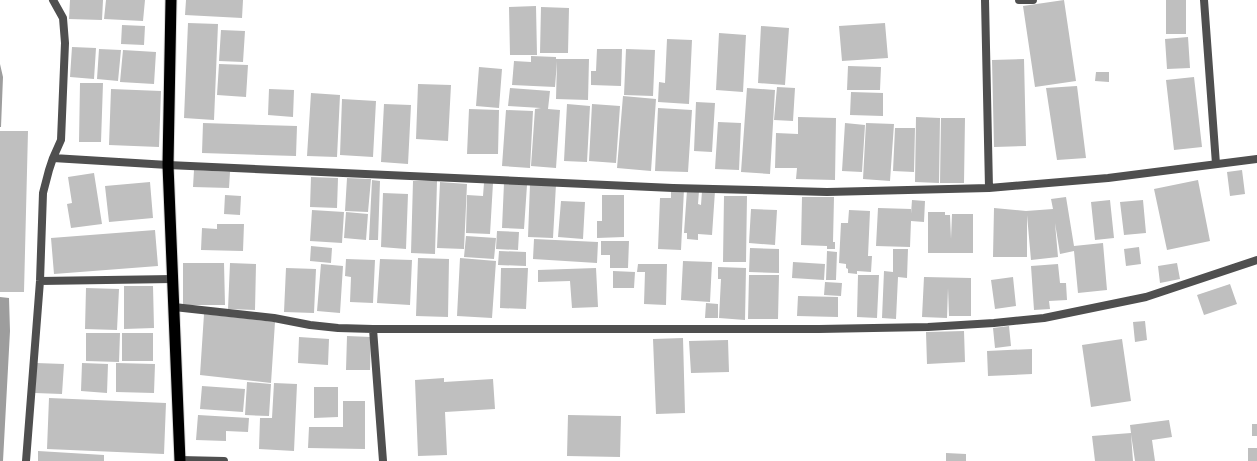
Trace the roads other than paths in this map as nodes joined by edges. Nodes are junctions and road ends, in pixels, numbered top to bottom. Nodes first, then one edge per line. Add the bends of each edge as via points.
1 (53, 0) edge
2 (171, 0) edge
3 (985, 0) edge
4 (1019, 0) edge
5 (1033, 0) edge
6 (1204, 0) edge
7 (54, 158) junction
8 (1257, 159) edge
9 (1216, 164) junction
10 (168, 165) junction
11 (989, 188) junction
12 (1257, 260) edge
13 (173, 279) junction
14 (40, 281) junction
15 (174, 307) junction
16 (372, 329) junction
17 (180, 460) edge
18 (26, 461) edge
19 (224, 461) edge
20 (383, 461) edge

1 - 7 street via 63,18 65,43 61,140
2 - 10 highway
3 - 11 street
4 - 5 street
6 - 9 street
7 - 10 street
7 - 14 street via 48,170 43,193
8 - 9 street
9 - 11 street via 1108,178
10 - 11 street via 673,188 827,192
10 - 13 highway
12 - 16 street via 1146,297 1044,318 994,323 819,329
13 - 14 street
13 - 15 highway
14 - 18 street
15 - 16 street via 274,318 310,325
15 - 17 highway
16 - 20 street
17 - 19 street

